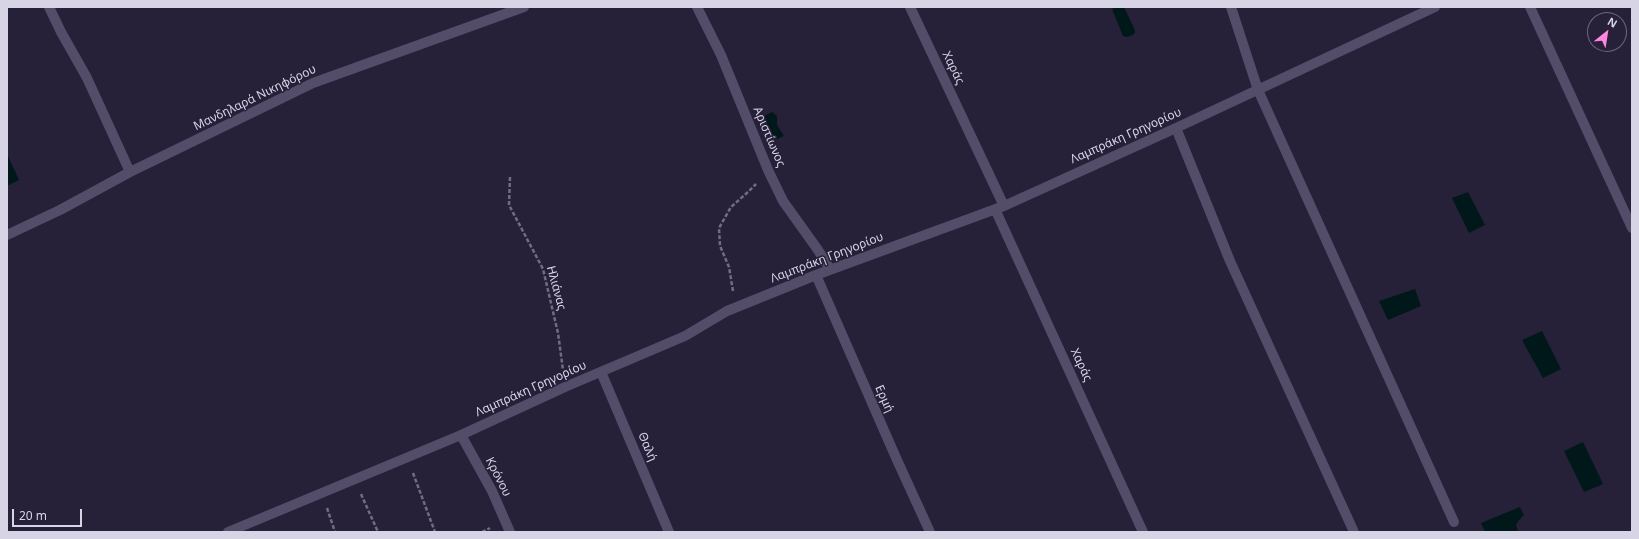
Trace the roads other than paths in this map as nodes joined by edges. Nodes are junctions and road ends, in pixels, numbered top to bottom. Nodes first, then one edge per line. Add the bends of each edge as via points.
1 (49, 7) edge
2 (524, 7) edge
3 (697, 7) edge
4 (910, 7) edge
5 (1231, 7) edge
6 (1435, 7) edge
7 (1530, 7) edge
8 (1258, 90) junction
9 (1176, 128) junction
10 (130, 172) junction
11 (999, 207) junction
12 (1632, 228) edge
13 (7, 235) edge
14 (830, 269) junction
15 (816, 275) junction
16 (601, 372) junction
17 (461, 435) junction
18 (1454, 522) dead end
19 (228, 532) edge
20 (510, 532) edge
21 (669, 532) edge
22 (930, 532) edge
23 (1143, 532) edge
24 (1354, 532) edge

1 - 10 street via 87,78
2 - 10 street, Μανδηλαρά Νικηφόρου via 313,83
3 - 14 street, Αριστίωνος via 721,55 783,201
4 - 11 street, Χαράς
5 - 8 street
6 - 8 street, Λαμπράκη Γρηγορίου
7 - 12 street
8 - 9 street, Λαμπράκη Γρηγορίου
8 - 18 street
9 - 11 street, Λαμπράκη Γρηγορίου
9 - 24 street via 1230,261
10 - 13 street, Μανδηλαρά Νικηφόρου
11 - 14 street, Λαμπράκη Γρηγορίου
11 - 23 street, Χαράς
14 - 15 street, Λαμπράκη Γρηγορίου
15 - 16 street, Λαμπράκη Γρηγορίου via 728,311 685,336
15 - 22 street, Ερμή
16 - 17 street, Λαμπράκη Γρηγορίου
16 - 21 street, Θαλή
17 - 19 street, Λαμπράκη Γρηγορίου
17 - 20 street, Κρόνου via 492,491

